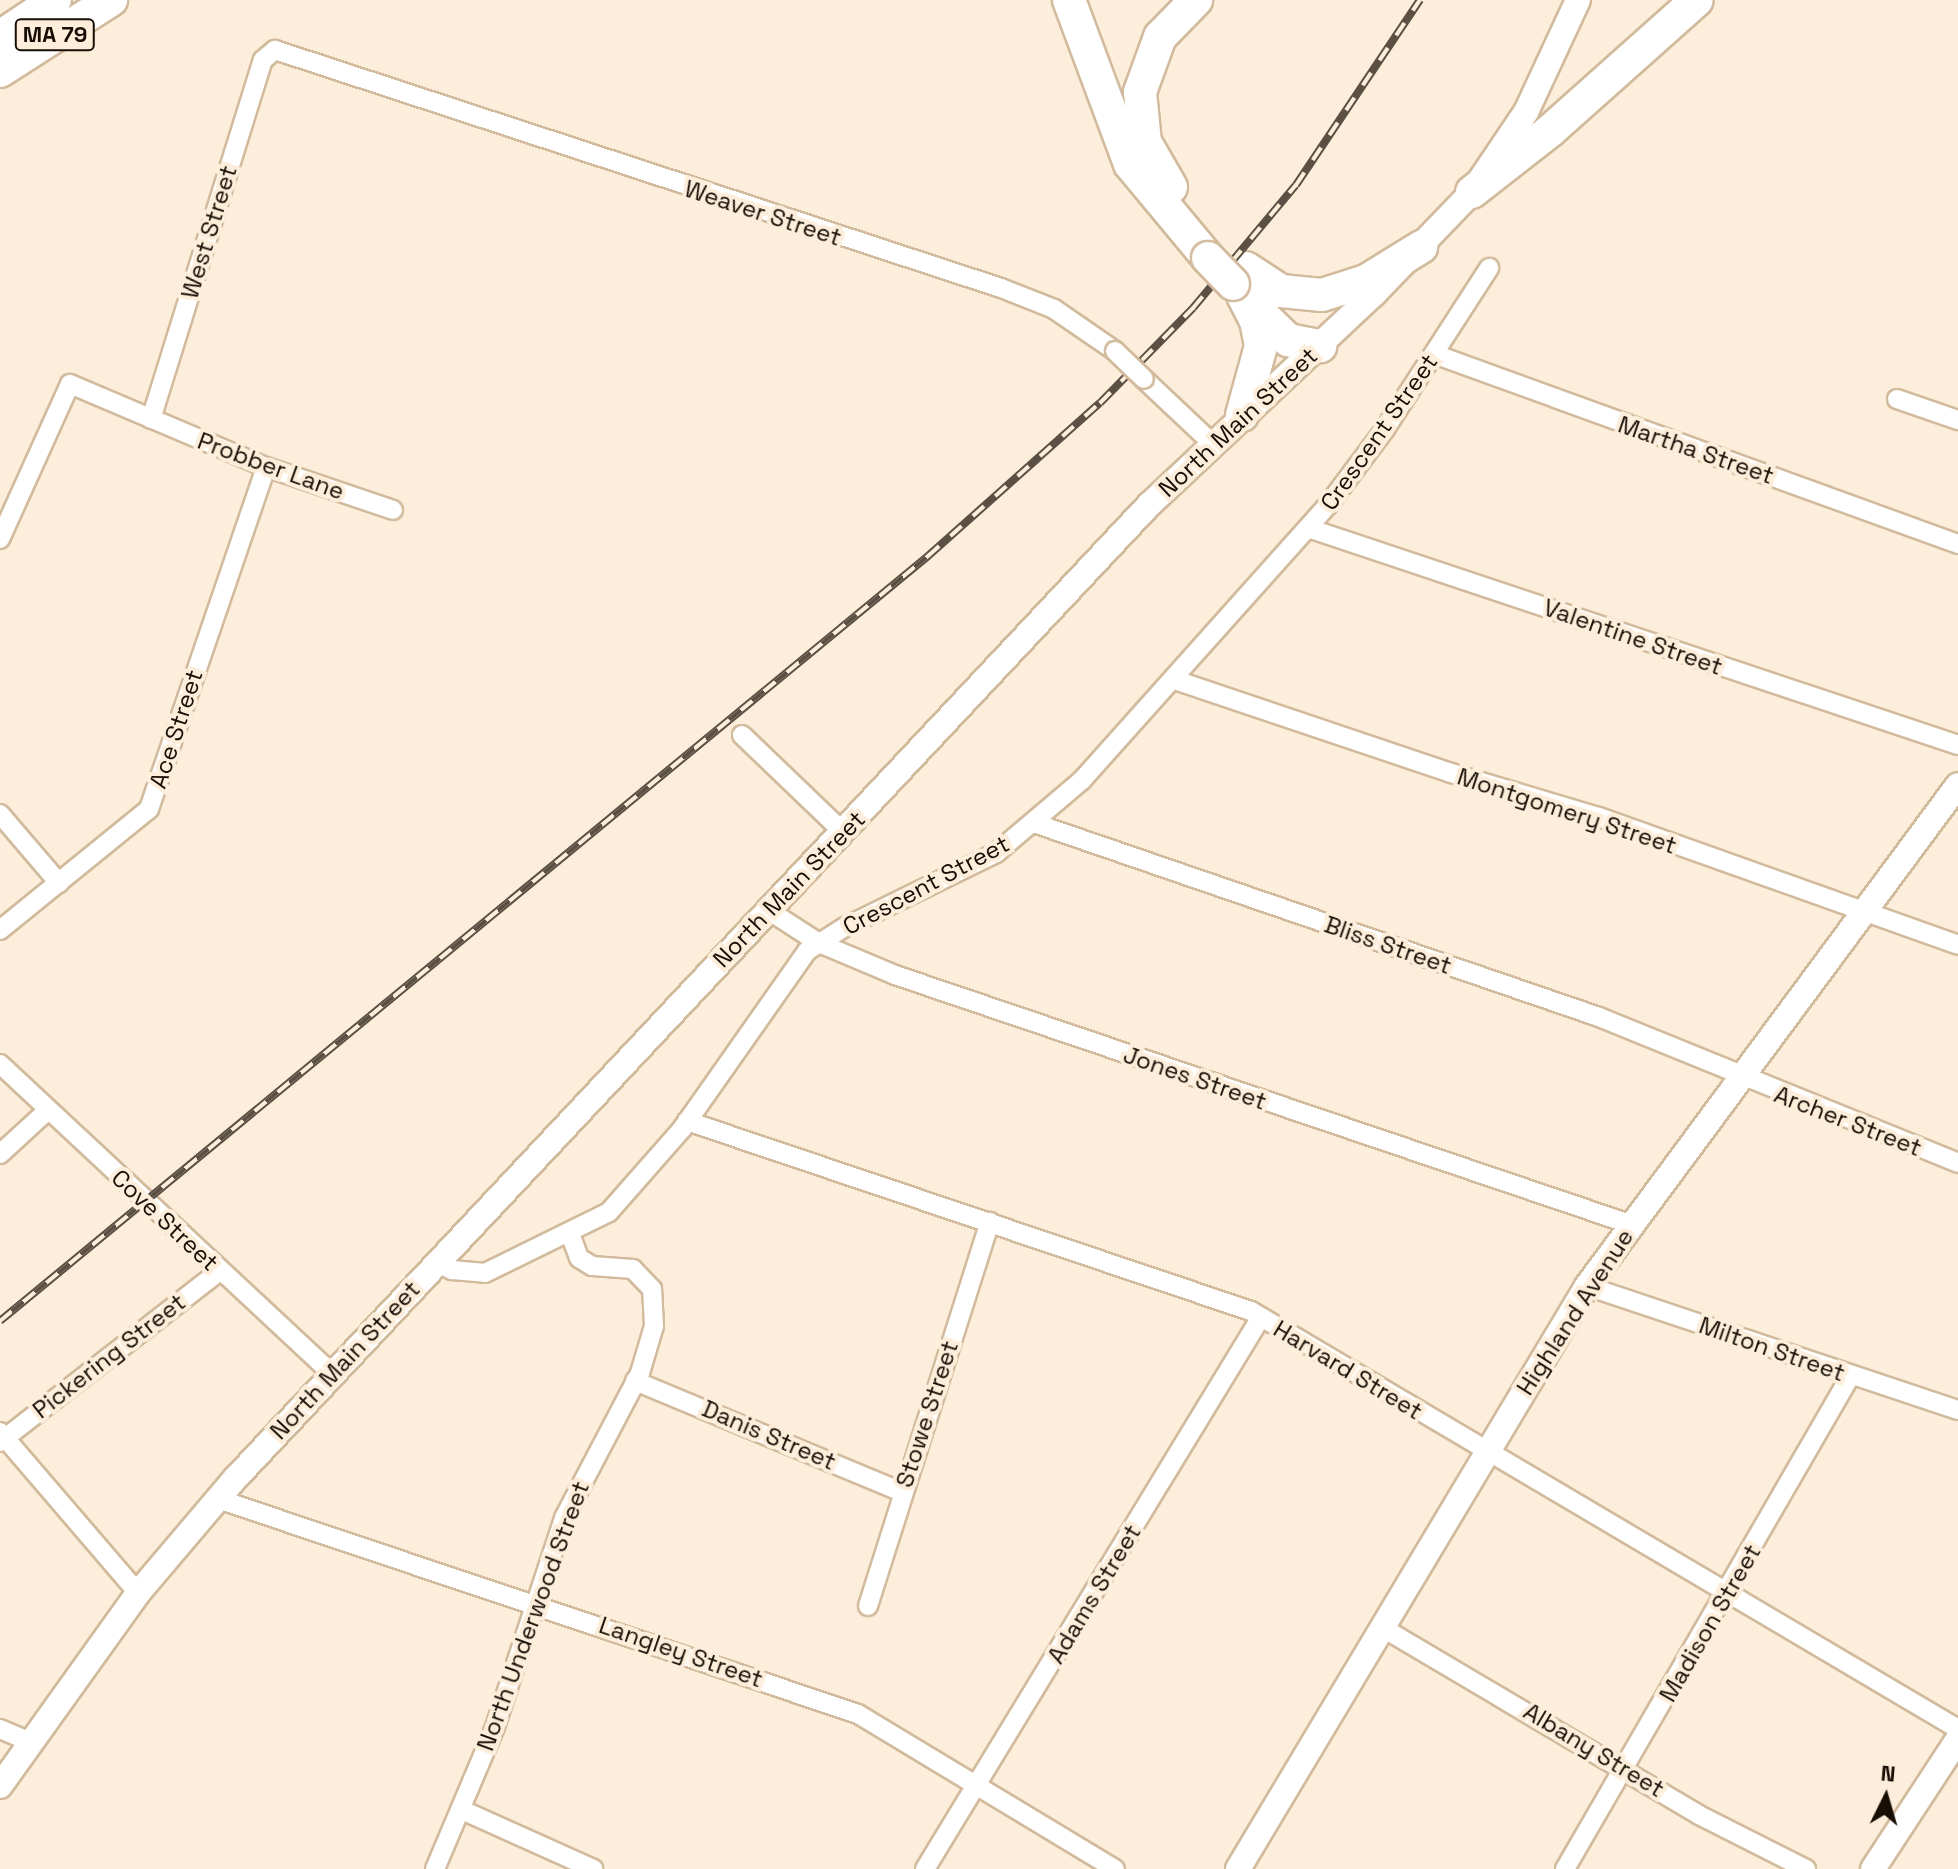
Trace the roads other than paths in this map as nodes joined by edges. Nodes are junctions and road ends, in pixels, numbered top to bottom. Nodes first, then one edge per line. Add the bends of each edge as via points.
1 (55, 0) edge
2 (111, 0) edge
3 (1069, 0) edge
4 (1196, 0) edge
5 (1697, 0) edge
6 (1573, 11) edge
7 (0, 37) edge
8 (275, 50) joint
9 (31, 51) junction
10 (0, 71) edge
11 (0, 95) edge
12 (1472, 192) junction
13 (1421, 247) junction
14 (1215, 250) junction
15 (1489, 268) dead end
16 (1240, 282) junction
17 (1320, 346) junction
18 (1434, 354) junction
19 (1897, 399) dead end
20 (1242, 415) junction
21 (151, 419) junction
22 (1958, 420) edge
23 (1212, 443) junction
24 (266, 467) junction
25 (393, 510) dead end
26 (1308, 528) junction
27 (0, 539) edge
28 (1958, 544) edge
29 (1175, 680) junction
30 (742, 735) dead end
31 (1958, 745) edge
32 (1958, 785) edge
33 (0, 814) edge
34 (1034, 823) junction
35 (843, 832) junction
36 (59, 883) junction
37 (768, 910) junction
38 (1864, 912) junction
39 (0, 930) edge
40 (819, 943) junction
41 (1958, 945) edge
42 (0, 1064) edge
43 (1738, 1078) junction
44 (48, 1110) junction
45 (687, 1121) junction
46 (0, 1154) edge
47 (1958, 1163) edge
48 (990, 1222) junction
49 (1630, 1224) junction
50 (570, 1233) junction
51 (436, 1262) junction
52 (220, 1271) junction
53 (1587, 1286) junction
54 (1261, 1317) junction
55 (332, 1374) junction
56 (1851, 1375) junction
57 (635, 1381) junction
58 (1958, 1410) edge
59 (1, 1437) edge
60 (1486, 1453) junction
61 (902, 1492) junction
62 (218, 1499) junction
63 (138, 1593) junction
64 (1726, 1596) junction
65 (539, 1604) junction
66 (868, 1606) dead end
67 (1383, 1628) junction
68 (0, 1729) edge
69 (1958, 1729) edge
70 (1958, 1739) edge
71 (31, 1742) junction
72 (1626, 1769) junction
73 (0, 1786) edge
74 (977, 1786) junction
75 (462, 1810) junction
76 (435, 1869) edge
77 (593, 1869) edge
78 (925, 1869) edge
79 (1115, 1869) edge
80 (1238, 1869) edge
81 (1565, 1869) edge
82 (1806, 1869) edge
83 (1873, 1869) edge

1 - 7 highway, MA 79
2 - 9 highway, MA 79
3 - 14 highway via 1123,152 1152,196
4 - 14 highway via 1170,22 1151,53 1140,92 1141,121 1160,174
5 - 12 highway via 1551,130
6 - 12 main road, North Main Street via 1526,112
8 - 21 street, West Street via 263,60
8 - 23 street, Weaver Street, bridge via 1054,309 1115,351
9 - 10 highway, MA 79
9 - 11 highway
12 - 13 main road, North Main Street
13 - 16 highway via 1366,281 1322,295
13 - 17 main road, North Main Street
14 - 16 highway, bridge
15 - 18 street, Crescent Street
16 - 17 highway via 1288,340
16 - 20 highway via 1261,346
17 - 20 main road, North Main Street
18 - 26 street, Crescent Street
18 - 28 street, Martha Street
19 - 22 street
20 - 23 main road, North Main Street
21 - 24 street, Probber Lane
21 - 27 street, Probber Lane via 70,384
23 - 35 main road, North Main Street
24 - 25 street, Probber Lane
24 - 36 street, Ace Street via 149,809
26 - 29 street, Crescent Street
26 - 31 street, Valentine Street
29 - 34 street, Crescent Street
29 - 38 street, Montgomery Street via 1599,817
30 - 35 street
32 - 38 main road, Highland Avenue
33 - 36 street
34 - 40 street, Crescent Street via 996,853
34 - 43 street, Bliss Street via 1599,1017
35 - 37 main road, North Main Street
36 - 39 street, Ace Street
37 - 40 street, Jones Street
37 - 51 main road, North Main Street
38 - 41 street, Montgomery Street
38 - 43 main road, Highland Avenue
40 - 45 street, Crescent Street via 798,960
40 - 49 street, Jones Street via 1025,1021
42 - 44 street, Cove Street
43 - 47 street, Archer Street
43 - 49 main road, Highland Avenue
44 - 46 street
44 - 52 street, Cove Street
45 - 48 street, Harvard Street
45 - 50 street, Crescent Street via 609,1212
48 - 54 street, Harvard Street via 1185,1285
48 - 61 street, Stowe Street
49 - 53 main road, Highland Avenue
50 - 51 street, Crescent Street via 485,1273
50 - 57 street, North Underwood Street via 579,1258 592,1266 633,1269 652,1289 654,1326
51 - 55 main road, North Main Street
52 - 55 street, Cove Street
52 - 59 street, Pickering Street
53 - 56 street, Milton Street
53 - 60 main road, Highland Avenue
54 - 60 street, Harvard Street
54 - 74 street, Adams Street
55 - 62 main road, North Main Street
56 - 58 street, Milton Street
56 - 64 street, Madison Street
57 - 61 street, Danis Street
57 - 65 street, North Underwood Street via 579,1481
59 - 63 street
60 - 64 street, Harvard Street
60 - 67 main road, Highland Avenue
61 - 66 street, Stowe Street
62 - 63 main road, North Main Street
62 - 65 street, Langley Street
63 - 71 main road, North Main Street
64 - 69 street, Harvard Street
64 - 72 street, Madison Street
65 - 74 street, Langley Street via 858,1714
65 - 75 street, North Underwood Street
67 - 72 street, Albany Street
67 - 80 main road, Highland Avenue
68 - 71 street
70 - 83 main road
71 - 73 main road, North Main Street
72 - 81 street, Madison Street
72 - 82 street, Albany Street via 1699,1815
74 - 78 street, Adams Street
74 - 79 street, Langley Street
75 - 76 street, North Underwood Street
75 - 77 street

